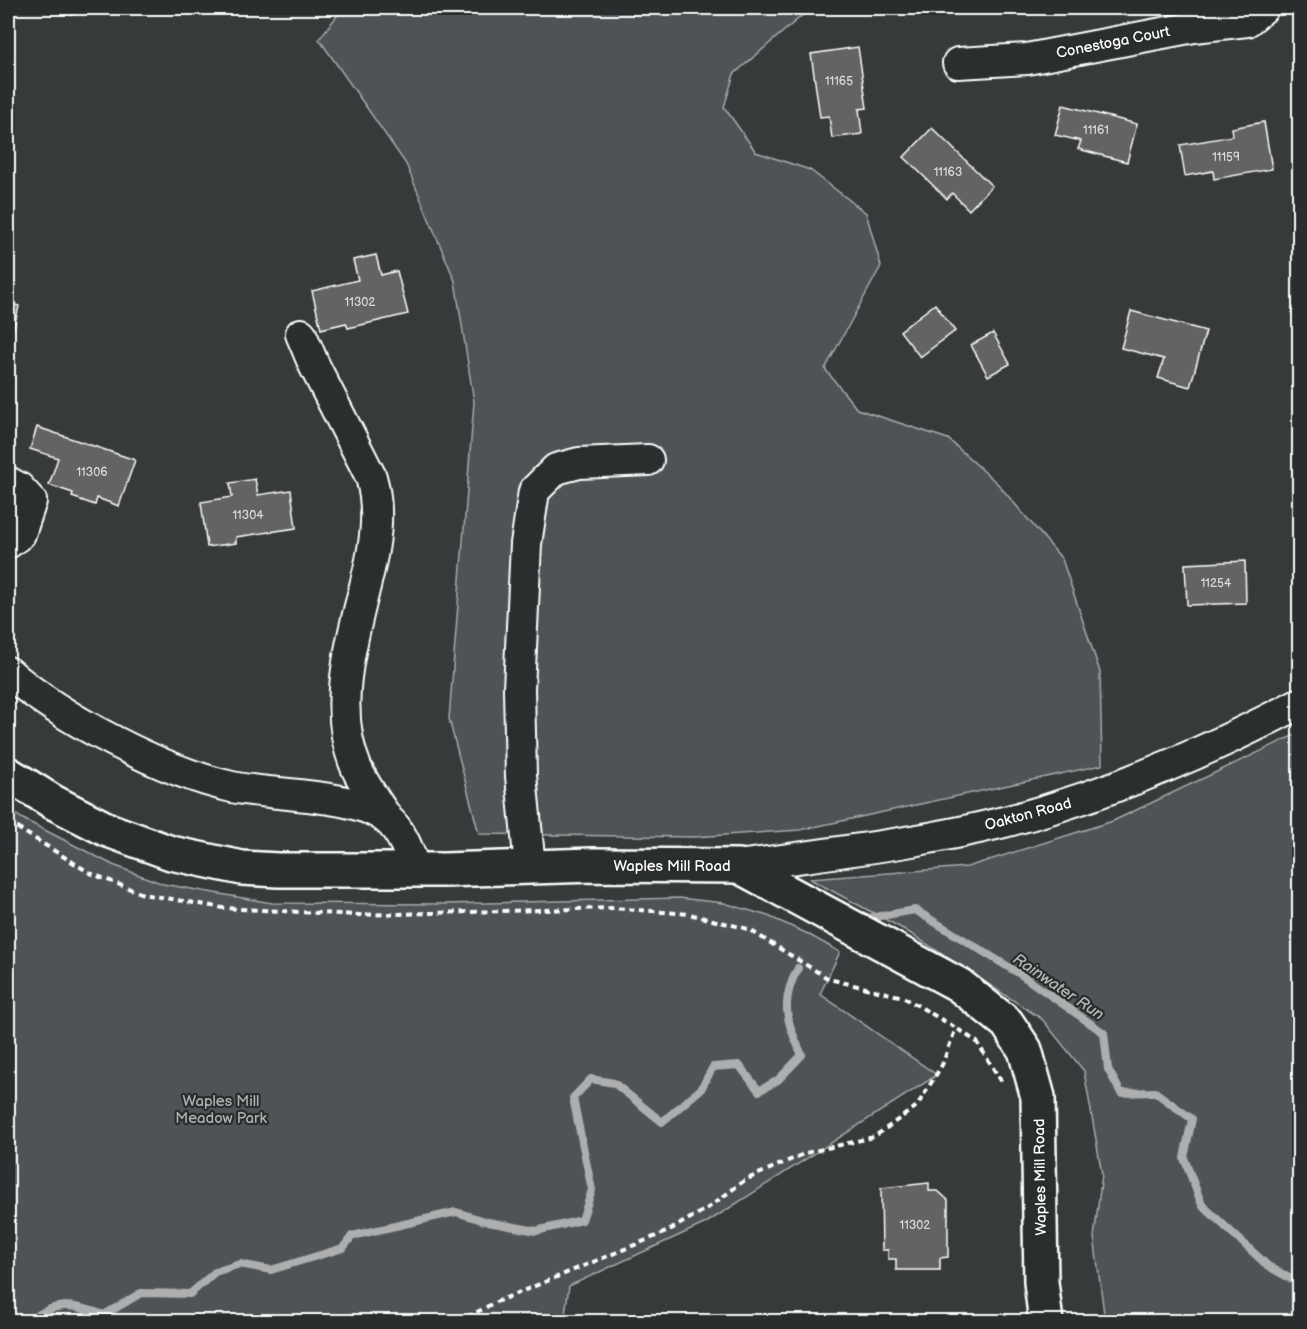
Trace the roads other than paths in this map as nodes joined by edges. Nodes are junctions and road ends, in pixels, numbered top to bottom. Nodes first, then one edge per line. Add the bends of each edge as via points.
1 (1255, 14) edge
2 (958, 63) dead end
3 (301, 333) dead end
4 (648, 460) dead end
5 (8, 482) edge
6 (8, 543) edge
7 (8, 672) edge
8 (1299, 704) edge
9 (8, 774) edge
10 (387, 818) junction
11 (739, 866) junction
12 (530, 867) junction
13 (415, 870) junction
14 (1046, 1322) edge

1 - 2 street, Conestoga Court via 1027,58
3 - 10 street via 375,491 372,557 350,647 345,690 348,740 356,766
4 - 12 street via 579,463 556,469 534,491 526,544 519,689 521,776
5 - 6 street via 31,501 20,534
7 - 10 street via 53,705 170,767 232,786 337,800
8 - 11 street, Oakton Road via 1132,782 1035,813 917,839
9 - 13 main road, Waples Mill Road via 108,830 206,862 278,870
10 - 13 street via 408,848
11 - 12 main road, Waples Mill Road
11 - 14 main road, Waples Mill Road via 958,985 1007,1023 1025,1050 1038,1097 1041,1282
12 - 13 main road, Waples Mill Road

